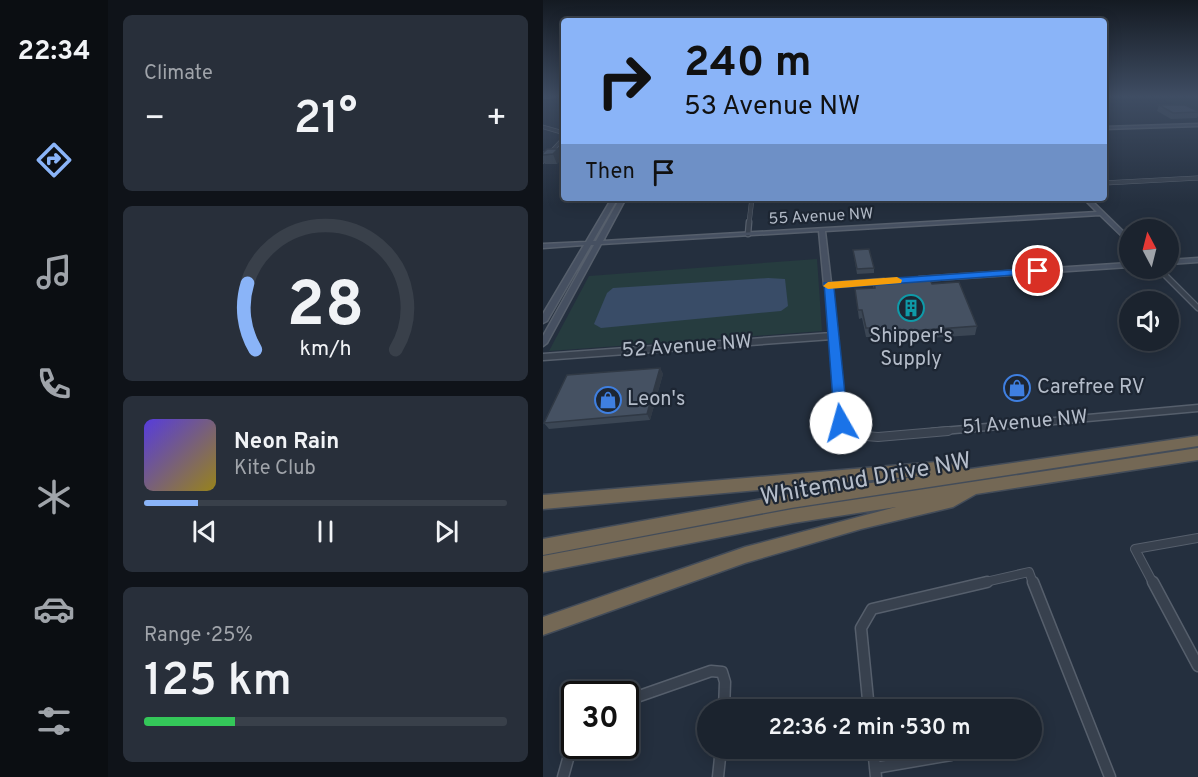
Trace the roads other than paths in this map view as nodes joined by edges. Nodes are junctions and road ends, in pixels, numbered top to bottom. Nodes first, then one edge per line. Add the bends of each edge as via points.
1 (561, 142) edge
2 (561, 151) edge
3 (543, 152) edge
4 (552, 152) junction
5 (543, 161) edge
6 (1198, 178) edge
7 (1107, 183) edge
8 (613, 201) edge
9 (621, 201) edge
10 (752, 201) edge
11 (1089, 201) edge
12 (1101, 213) junction
13 (822, 230) junction
14 (1119, 230) edge
15 (748, 234) junction
16 (598, 243) junction
17 (589, 244) junction
18 (543, 246) edge
19 (1198, 260) edge
20 (1179, 261) edge
21 (1119, 266) edge
22 (1169, 279) edge
23 (896, 280) edge
24 (906, 280) edge
25 (828, 285) junction
26 (557, 298) junction
27 (1198, 308) edge
28 (543, 321) edge
29 (543, 331) edge
30 (831, 336) junction
31 (543, 343) edge
32 (543, 357) edge
33 (1198, 408) edge
34 (1198, 441) edge
35 (1198, 454) edge
36 (976, 479) junction
37 (543, 502) edge
38 (1198, 538) edge
39 (543, 547) edge
40 (543, 564) edge
41 (543, 626) edge
42 (1198, 666) edge
43 (639, 696) edge
44 (724, 699) edge
45 (868, 699) edge
46 (568, 759) edge
47 (720, 759) edge
48 (933, 759) edge
49 (876, 772) edge
50 (563, 777) edge
51 (718, 777) edge
52 (1110, 777) edge

1 - 4 street
2 - 4 street
3 - 4 street
4 - 5 street
6 - 7 street
8 - 17 street
9 - 16 street
10 - 15 street
11 - 12 street
12 - 13 street, 55 Avenue NW
12 - 14 street
13 - 15 street, 55 Avenue NW
13 - 25 street
15 - 16 street, 55 Avenue NW
16 - 17 street, 55 Avenue NW
16 - 31 street
17 - 18 street, 55 Avenue NW
17 - 26 street
19 - 20 street
21 - 24 street
22 - 27 street
23 - 25 street
25 - 30 street
26 - 28 street
26 - 29 street
30 - 32 street, 52 Avenue NW
30 - 33 street, 51 Avenue NW via 841,423 853,435 877,437
34 - 36 highway, Whitemud Drive NW
35 - 36 highway, Whitemud Drive NW
36 - 37 highway via 937,468
36 - 39 highway, Whitemud Drive NW via 791,501
36 - 40 highway, Whitemud Drive NW
36 - 41 highway via 953,500 796,539
38 - 42 street via 1135,549
43 - 44 street via 711,670 721,672
45 - 52 street via 861,628 872,609 1029,572
46 - 50 street
47 - 51 street
48 - 49 street

